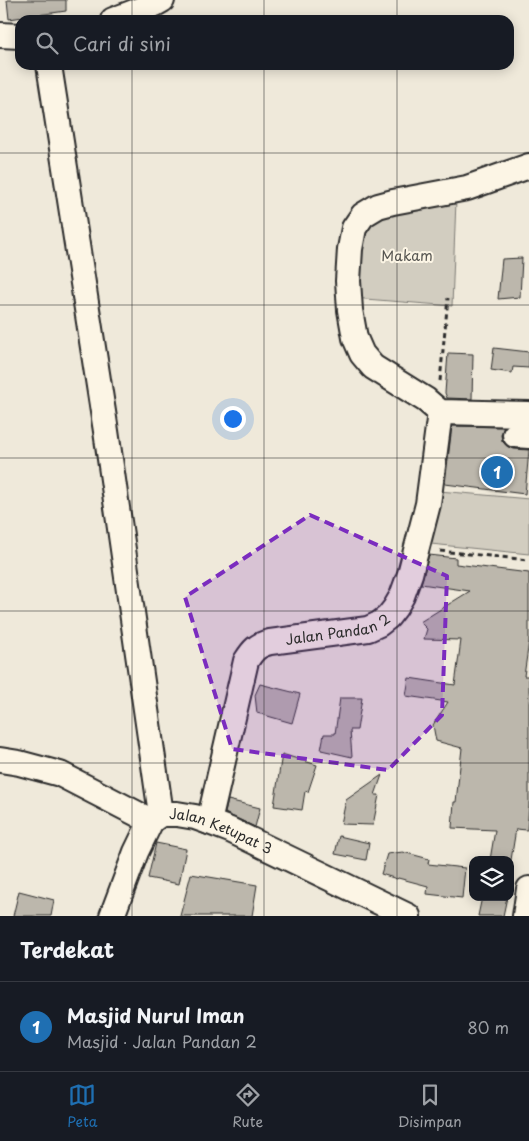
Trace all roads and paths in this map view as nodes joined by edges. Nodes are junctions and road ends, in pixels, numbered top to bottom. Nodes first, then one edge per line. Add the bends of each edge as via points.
1 (162, 0) edge
2 (126, 15) edge
3 (0, 35) edge
4 (15, 36) edge
5 (51, 70) edge
6 (529, 166) edge
7 (448, 298) dead end
8 (439, 411) junction
9 (529, 414) edge
10 (418, 549) junction
11 (529, 560) edge
12 (0, 760) edge
13 (156, 818) junction
14 (209, 822) junction
15 (529, 889) edge
16 (112, 916) edge
17 (408, 916) edge
18 (525, 916) edge

1 - 2 street
3 - 4 street
5 - 13 street via 106,431
6 - 8 street via 467,188 378,206 363,215 354,228 348,281 358,346 373,367
7 - 8 path
8 - 9 street
8 - 10 street, Jalan Pandan 2 via 428,504
10 - 11 path
10 - 14 street, Jalan Pandan 2 via 402,596 388,617 379,624 368,629 260,644 252,652 246,661
12 - 13 street, Jalan Ketupat 3 via 60,774
13 - 14 street, Jalan Ketupat 3 via 177,814
13 - 16 street via 136,852
14 - 17 street, Jalan Ketupat 3
15 - 18 street

